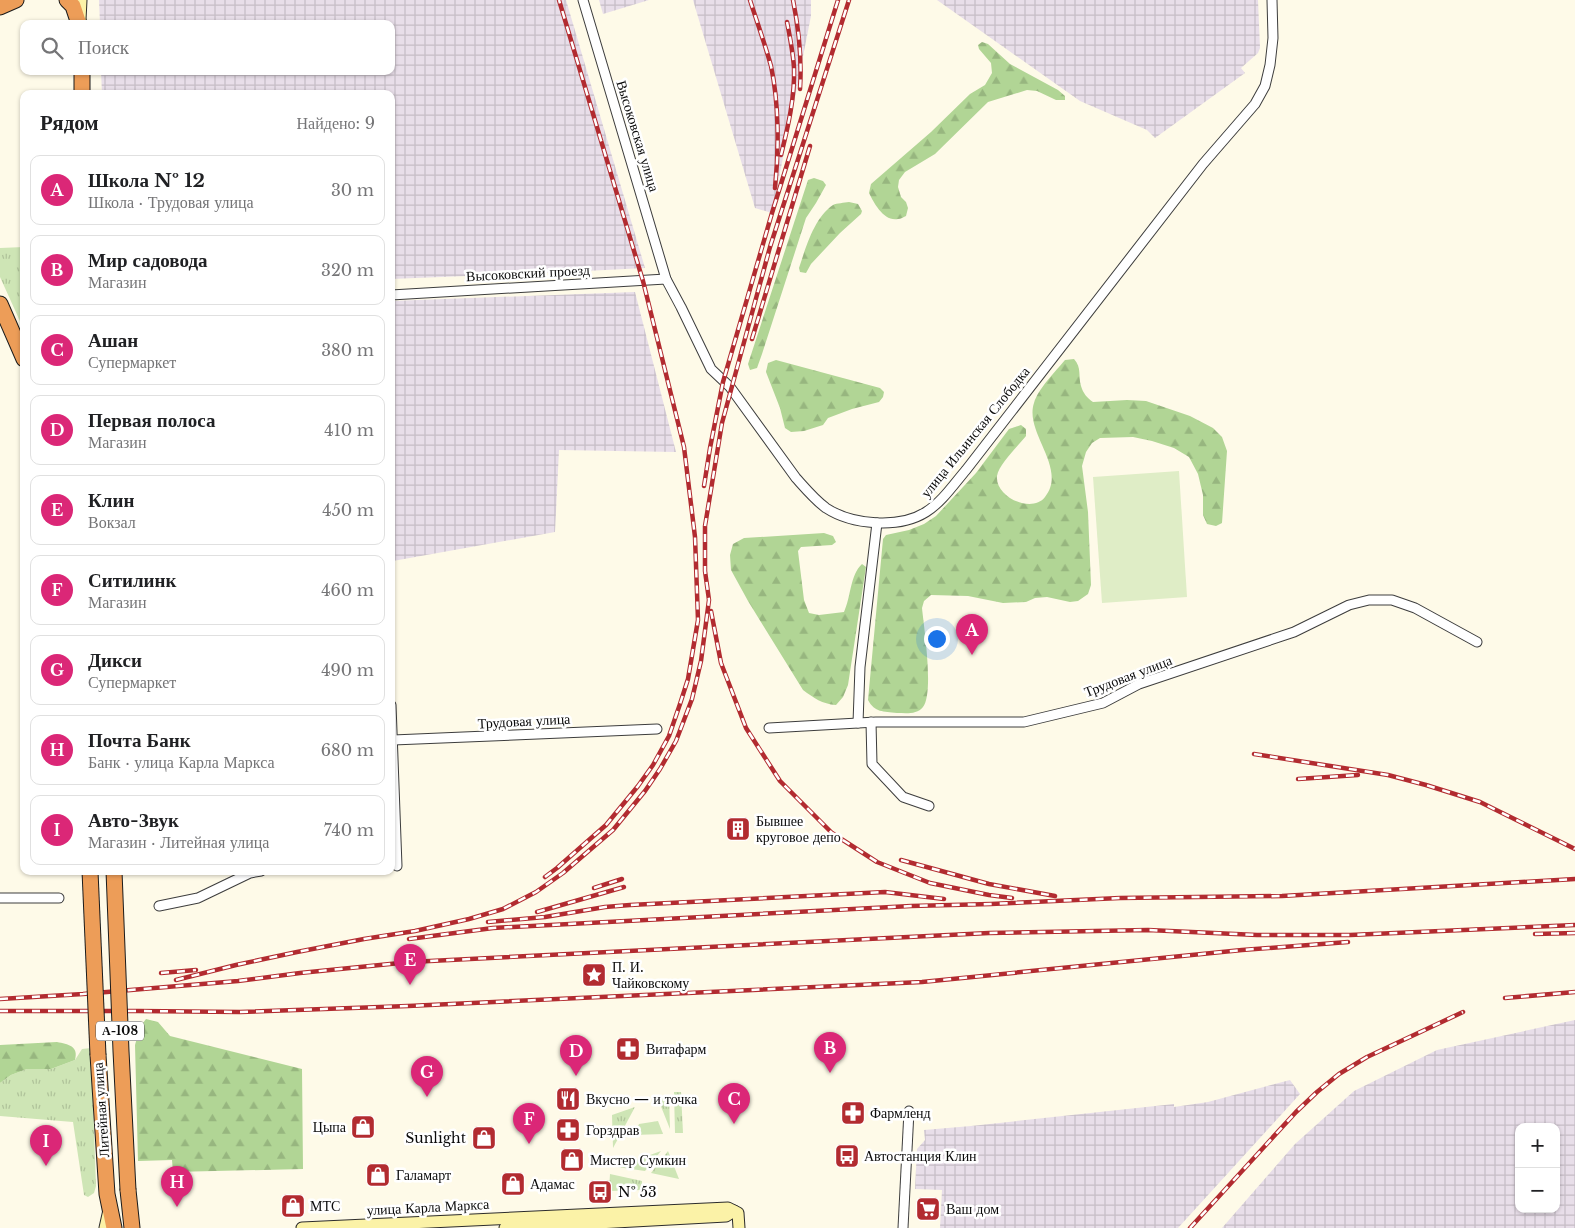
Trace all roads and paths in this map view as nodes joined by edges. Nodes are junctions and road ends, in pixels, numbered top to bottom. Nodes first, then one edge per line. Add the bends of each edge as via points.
1 (16, 0) edge
2 (67, 0) edge
3 (81, 0) edge
4 (583, 0) edge
5 (1272, 0) edge
6 (0, 7) edge
7 (78, 20) edge
8 (80, 20) edge
9 (82, 75) edge
10 (82, 90) edge
11 (666, 280) junction
12 (395, 295) edge
13 (0, 304) edge
14 (20, 350) edge
15 (736, 396) joint
16 (878, 523) junction
17 (1477, 642) dead end
18 (871, 722) junction
19 (858, 723) junction
20 (768, 728) dead end
21 (657, 729) dead end
22 (395, 740) edge
23 (928, 806) dead end
24 (395, 856) edge
25 (396, 866) dead end
26 (90, 875) edge
27 (114, 875) edge
28 (246, 875) edge
29 (0, 898) edge
30 (59, 898) dead end
31 (159, 906) dead end
32 (909, 1112) dead end
33 (108, 1201) junction
34 (736, 1212) junction
35 (133, 1224) edge
36 (105, 1228) edge
37 (114, 1228) edge
38 (302, 1228) edge
39 (505, 1228) edge
40 (739, 1228) edge
41 (903, 1228) edge

1 - 6 highway
2 - 7 highway
3 - 8 street
4 - 11 street, Высоковская улица
5 - 16 street, улица Ильинская Слободка via 1270,66 1265,86 1254,104 1203,164 938,502 918,516
9 - 10 highway
11 - 12 street, Высоковский проезд
11 - 15 street, Высоковская улица via 711,369
13 - 14 highway
15 - 16 street, улица Ильинская Слободка via 807,491 839,515
16 - 19 street via 860,667
17 - 18 street, Трудовая улица via 1416,608 1392,600 1369,600 1349,605 1294,632 1139,684 1103,703 1024,722
18 - 19 street, Трудовая улица
18 - 23 street via 872,764 903,797
19 - 20 street, Трудовая улица
21 - 22 street, Трудовая улица
24 - 25 street
26 - 33 highway, Литейная улица / А-108, bridge
27 - 35 highway, Литейная улица / А-108, bridge via 128,1190
28 - 31 street via 198,898
29 - 30 street
32 - 41 street
33 - 36 street, А-108
33 - 37 highway, Литейная улица / А-108
34 - 38 street, улица Карла Маркса via 728,1208 696,1208
34 - 39 street via 726,1216
34 - 40 street

